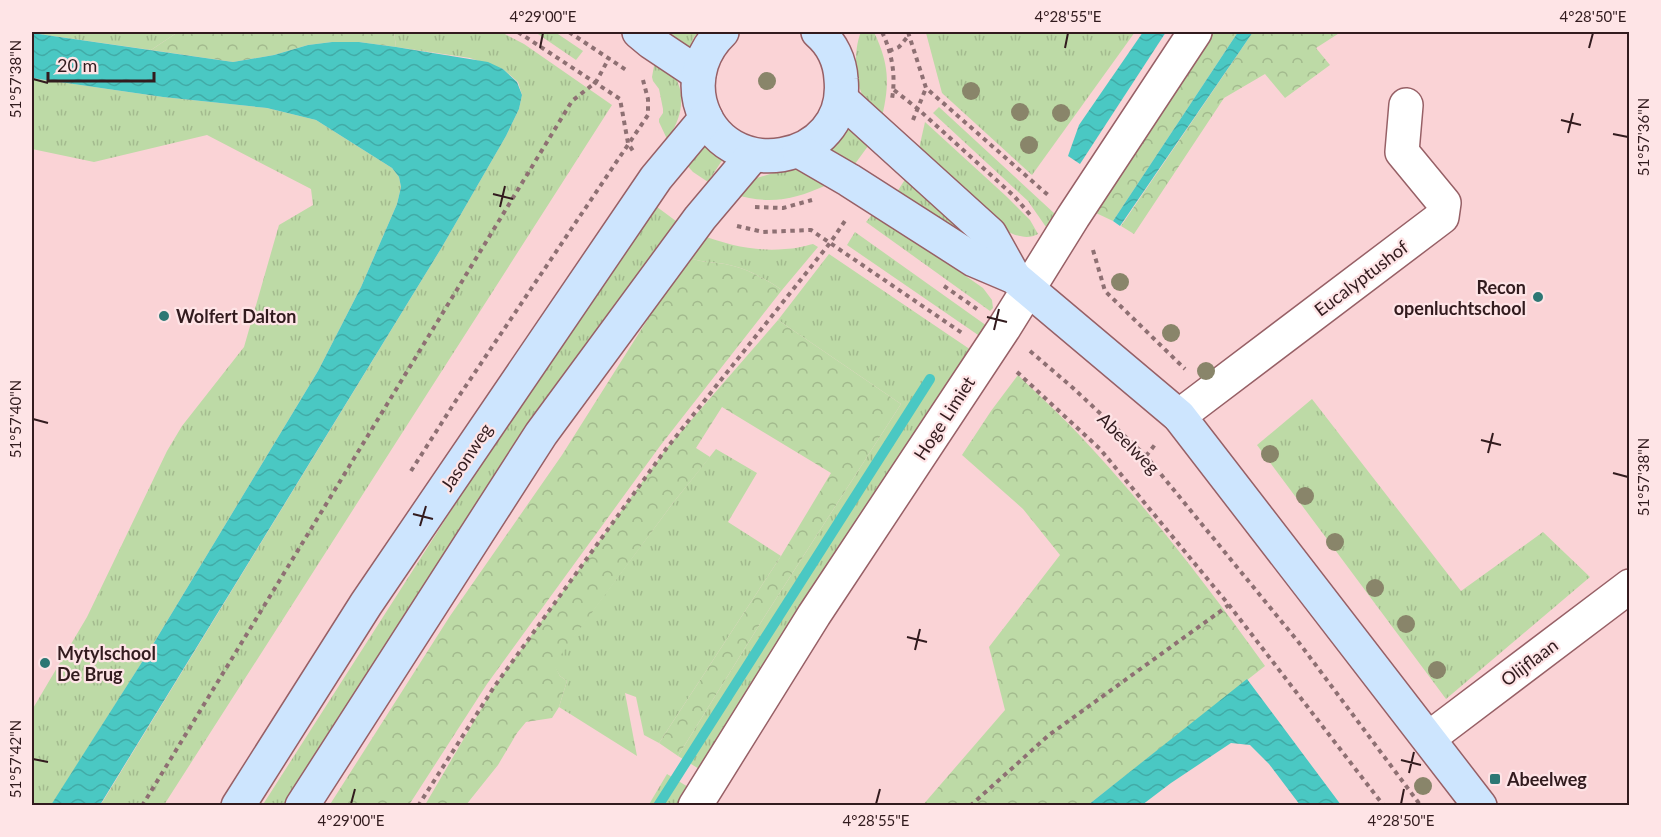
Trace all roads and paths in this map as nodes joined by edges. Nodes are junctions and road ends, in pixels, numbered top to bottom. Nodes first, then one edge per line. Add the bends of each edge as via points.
1 (569, 32) edge
2 (639, 32) edge
3 (722, 32) edge
4 (909, 32) edge
5 (1195, 32) edge
6 (831, 37) edge
7 (614, 51) dead end
8 (890, 51) dead end
9 (608, 59) junction
10 (627, 70) dead end
11 (699, 74) junction
12 (636, 76) dead end
13 (648, 99) dead end
14 (841, 99) junction
15 (1406, 105) dead end
16 (706, 118) junction
17 (799, 151) junction
18 (753, 155) junction
19 (838, 211) dead end
20 (1073, 217) junction
21 (856, 224) dead end
22 (830, 243) dead end
23 (936, 280) dead end
24 (1021, 283) junction
25 (996, 339) junction
26 (1207, 395) junction
27 (1179, 416) junction
28 (1629, 586) edge
29 (1229, 605) junction
30 (1429, 738) junction
31 (142, 806) edge
32 (238, 806) edge
33 (303, 806) edge
34 (418, 806) edge
35 (695, 806) edge
36 (970, 806) edge
37 (1384, 806) edge
38 (1421, 806) edge
39 (1480, 806) edge

1 - 9 path
2 - 11 street
3 - 11 street via 708,48
4 - 8 path via 899,47
4 - 20 path via 926,88
5 - 20 street, Hoge Limiet
6 - 14 street via 841,72
7 - 9 path
9 - 10 path
9 - 31 path via 596,82 572,101
11 - 16 street via 699,96
12 - 13 path via 644,80
14 - 17 street via 826,130
14 - 24 street via 990,234
15 - 26 street, Eucalyptushof via 1402,152 1444,203 1442,217
16 - 18 street via 725,141
16 - 32 street, Jasonweg via 656,178 366,604
17 - 18 street via 776,157
17 - 24 street via 974,260
18 - 33 street via 700,218 541,434
19 - 21 path
20 - 24 street, Hoge Limiet
20 - 26 path via 1087,230 1105,291 1179,362
22 - 34 path via 666,449 494,687
23 - 25 path, Abeelweg
24 - 25 street, Hoge Limiet
24 - 27 street
25 - 29 path via 1020,374 1100,449
25 - 35 street, Hoge Limiet via 814,615
25 - 38 path, Abeelweg via 1073,388 1146,456 1300,644
26 - 27 street, Eucalyptushof
27 - 30 street
28 - 30 street, Olijflaan
29 - 36 path via 1049,735
29 - 37 path
30 - 39 street

